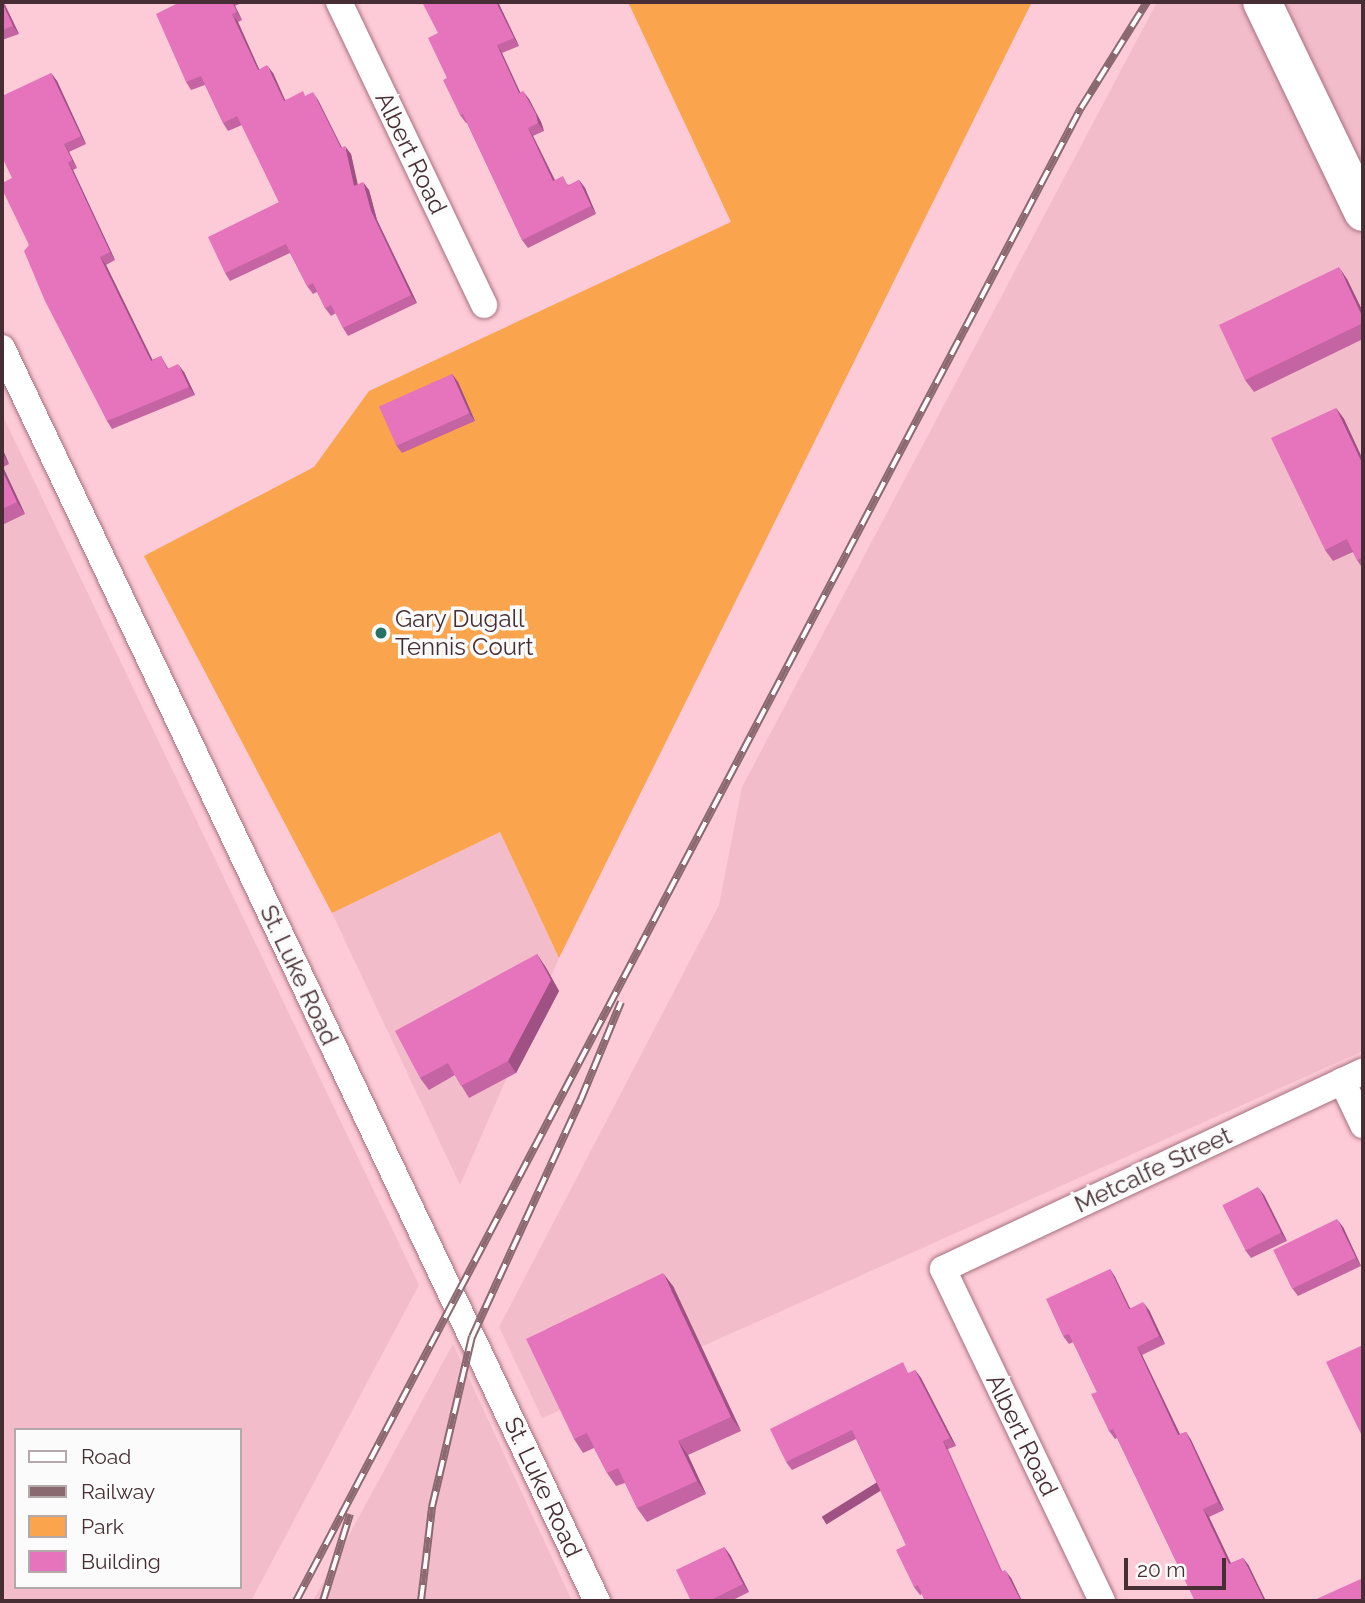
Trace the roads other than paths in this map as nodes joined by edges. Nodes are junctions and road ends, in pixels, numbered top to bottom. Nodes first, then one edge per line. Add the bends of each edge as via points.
1 (338, 2) edge
2 (1262, 2) edge
3 (1363, 212) edge
4 (484, 305) dead end
5 (2, 348) edge
6 (1353, 1076) edge
7 (1363, 1125) edge
8 (943, 1269) joint
9 (597, 1601) edge
10 (1101, 1601) edge

1 - 4 street, Albert Road
2 - 3 street
5 - 9 street, St. Luke Road
6 - 7 street
6 - 8 street, Metcalfe Street
8 - 10 street, Albert Road

